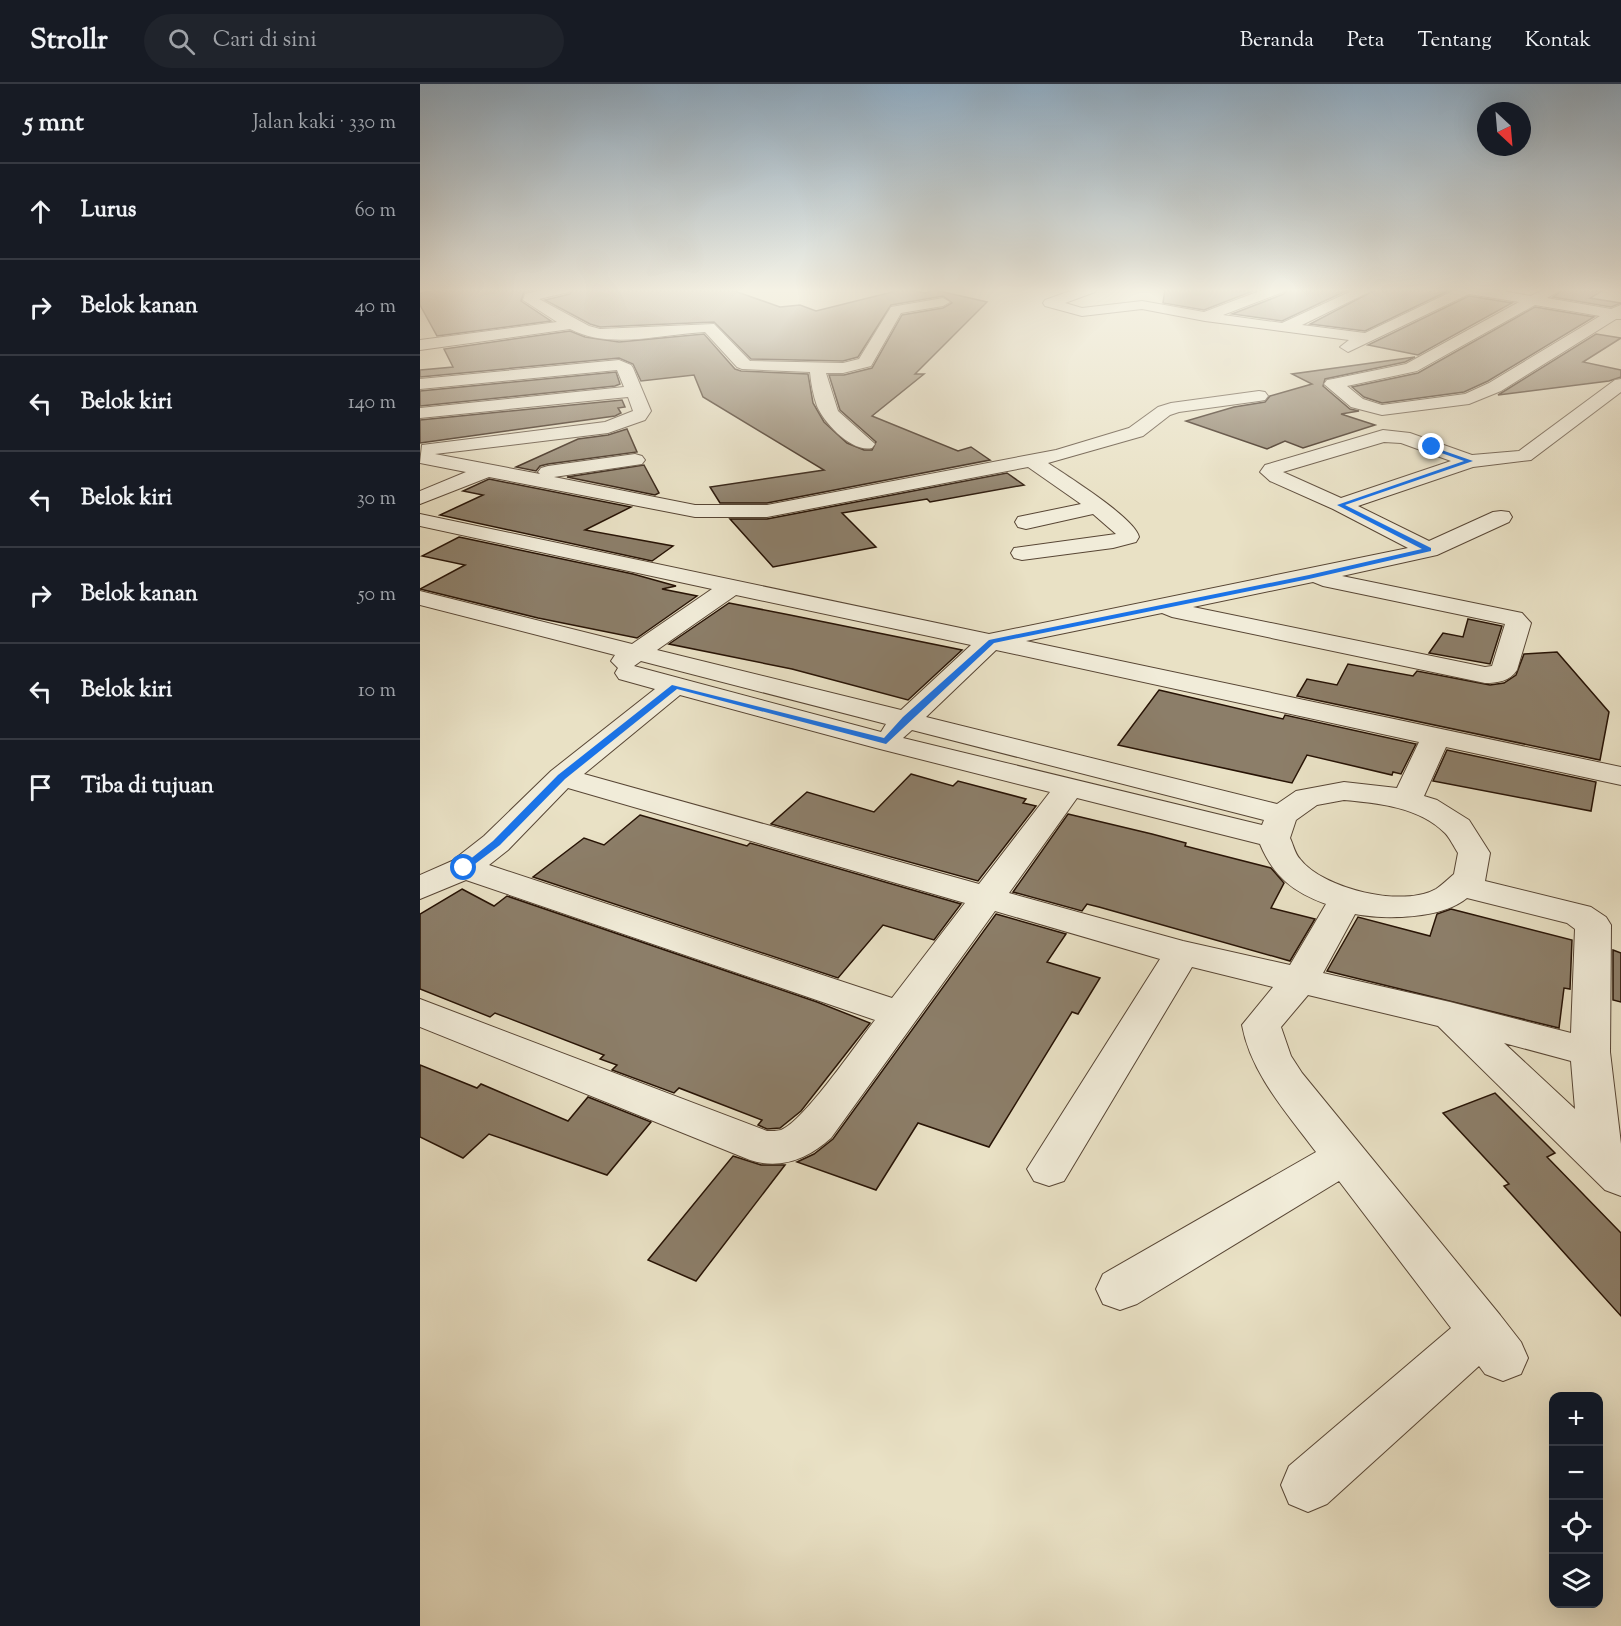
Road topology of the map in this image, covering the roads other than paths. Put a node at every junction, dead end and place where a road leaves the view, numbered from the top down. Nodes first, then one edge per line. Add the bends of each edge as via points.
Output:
1 (740, 361) edge
2 (866, 361) edge
3 (1423, 361) edge
4 (1538, 361) edge
5 (818, 368) junction
6 (420, 384) edge
7 (1621, 384) edge
8 (633, 391) junction
9 (1259, 396) dead end
10 (1586, 410) junction
11 (420, 413) edge
12 (1609, 414) dead end
13 (865, 444) dead end
14 (420, 450) edge
15 (420, 457) edge
16 (635, 460) dead end
17 (1032, 461) junction
18 (1470, 461) junction
19 (488, 470) junction
20 (521, 476) junction
21 (420, 498) edge
22 (1340, 505) junction
23 (1098, 507) junction
24 (1501, 517) dead end
25 (420, 520) edge
26 (1026, 522) dead end
27 (1429, 550) junction
28 (1022, 553) dead end
29 (1309, 577) junction
30 (730, 587) junction
31 (420, 598) edge
32 (1159, 607) junction
33 (420, 620) edge
34 (991, 641) junction
35 (624, 660) junction
36 (675, 686) junction
37 (906, 719) junction
38 (1436, 737) junction
39 (886, 742) junction
40 (1621, 776) edge
41 (562, 777) junction
42 (1069, 788) junction
43 (1407, 800) junction
44 (1278, 827) junction
45 (464, 868) junction
46 (1460, 886) junction
47 (420, 888) edge
48 (989, 897) junction
49 (1346, 899) junction
50 (1182, 953) junction
51 (1302, 979) junction
52 (420, 1012) edge
53 (901, 1015) junction
54 (1450, 1015) junction
55 (1590, 1052) junction
56 (1345, 1156) junction
57 (1611, 1168) edge
58 (1049, 1169) dead end
59 (1120, 1289) dead end
60 (1308, 1485) dead end

1 - 5 street via 758,367
2 - 5 street via 843,368
3 - 4 street via 1411,368 1333,384 1357,403 1382,410 1469,399
5 - 13 street via 830,416
6 - 8 street via 619,365 625,368
7 - 10 street
8 - 11 street
8 - 14 street via 642,411 639,416 608,427
9 - 17 street via 1177,407 1164,411 1136,432
10 - 12 street
10 - 18 street via 1524,456
15 - 19 street
16 - 20 street
17 - 20 street via 767,511 695,511
17 - 23 street
18 - 22 street
18 - 22 street via 1402,437 1383,436 1270,472
19 - 20 street
19 - 21 street
22 - 27 street
23 - 26 street
23 - 28 street via 1128,537
24 - 27 street
25 - 30 street
27 - 29 street
29 - 32 street
29 - 32 street via 1513,618 1518,623 1504,670 1485,675
30 - 34 street
30 - 35 street
31 - 35 street
32 - 34 street
33 - 35 street
34 - 37 street
34 - 38 street
35 - 36 street
35 - 37 street
36 - 39 street
36 - 41 street
37 - 39 street
37 - 44 street
38 - 40 street
38 - 43 street
39 - 42 street
41 - 45 street via 496,843
41 - 48 street
42 - 44 street
42 - 48 street
43 - 44 street via 1344,791 1307,798
43 - 46 street via 1458,827 1469,844 1474,853 1470,878
44 - 49 street via 1285,864 1314,888
45 - 47 street
45 - 53 street
46 - 49 street via 1446,898 1405,907 1358,904
46 - 55 street via 1578,915 1593,925
48 - 50 street
48 - 53 street
49 - 51 street
50 - 51 street
50 - 58 street
51 - 54 street
51 - 56 street via 1261,1025 1264,1045 1277,1070
52 - 53 street via 765,1148 778,1149 801,1141 816,1127
54 - 55 street
54 - 57 street
55 - 57 street
56 - 59 street
56 - 60 street via 1493,1344

